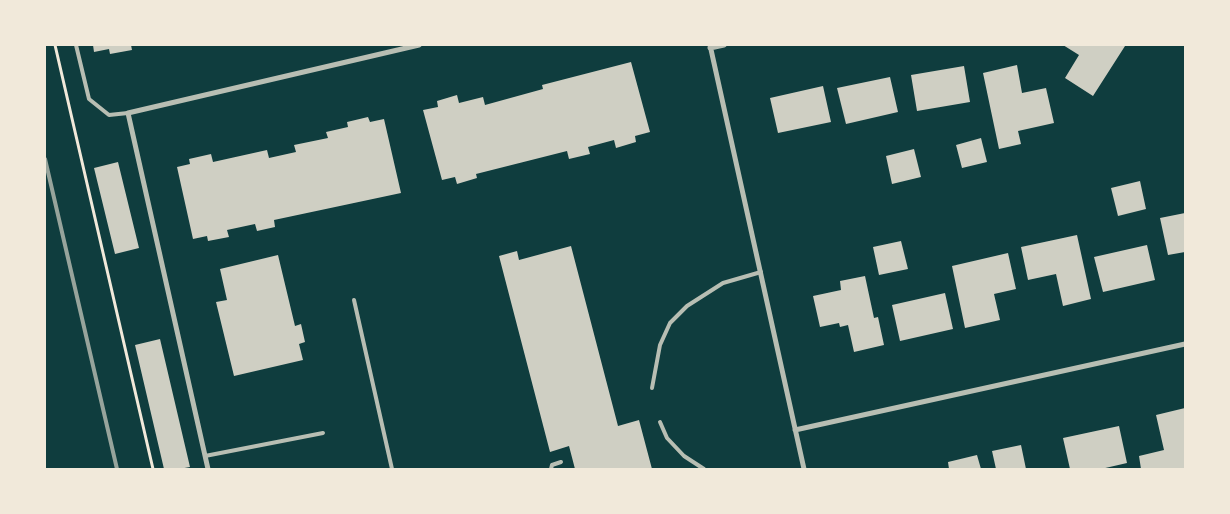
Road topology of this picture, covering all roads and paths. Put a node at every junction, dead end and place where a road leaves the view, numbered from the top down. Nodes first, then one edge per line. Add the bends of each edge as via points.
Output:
1 (55, 45) edge
2 (76, 45) edge
3 (419, 45) edge
4 (724, 45) edge
5 (710, 46) edge
6 (128, 112) junction
7 (761, 272) junction
8 (354, 300) dead end
9 (1185, 344) edge
10 (652, 388) dead end
11 (660, 422) dead end
12 (795, 430) junction
13 (323, 433) dead end
14 (205, 456) junction
15 (561, 462) dead end
16 (153, 469) edge
17 (208, 469) edge
18 (392, 469) edge
19 (551, 469) edge
20 (704, 469) edge
21 (804, 469) edge

1 - 16 path
2 - 6 lane via 89,99 109,115
3 - 6 street
4 - 5 street
5 - 7 street
6 - 14 street
7 - 10 lane via 723,284 687,306 670,323 660,345
7 - 12 street
8 - 18 lane
9 - 12 street
11 - 20 lane via 667,438 684,456
12 - 21 street
13 - 14 lane
14 - 17 street
15 - 19 lane

